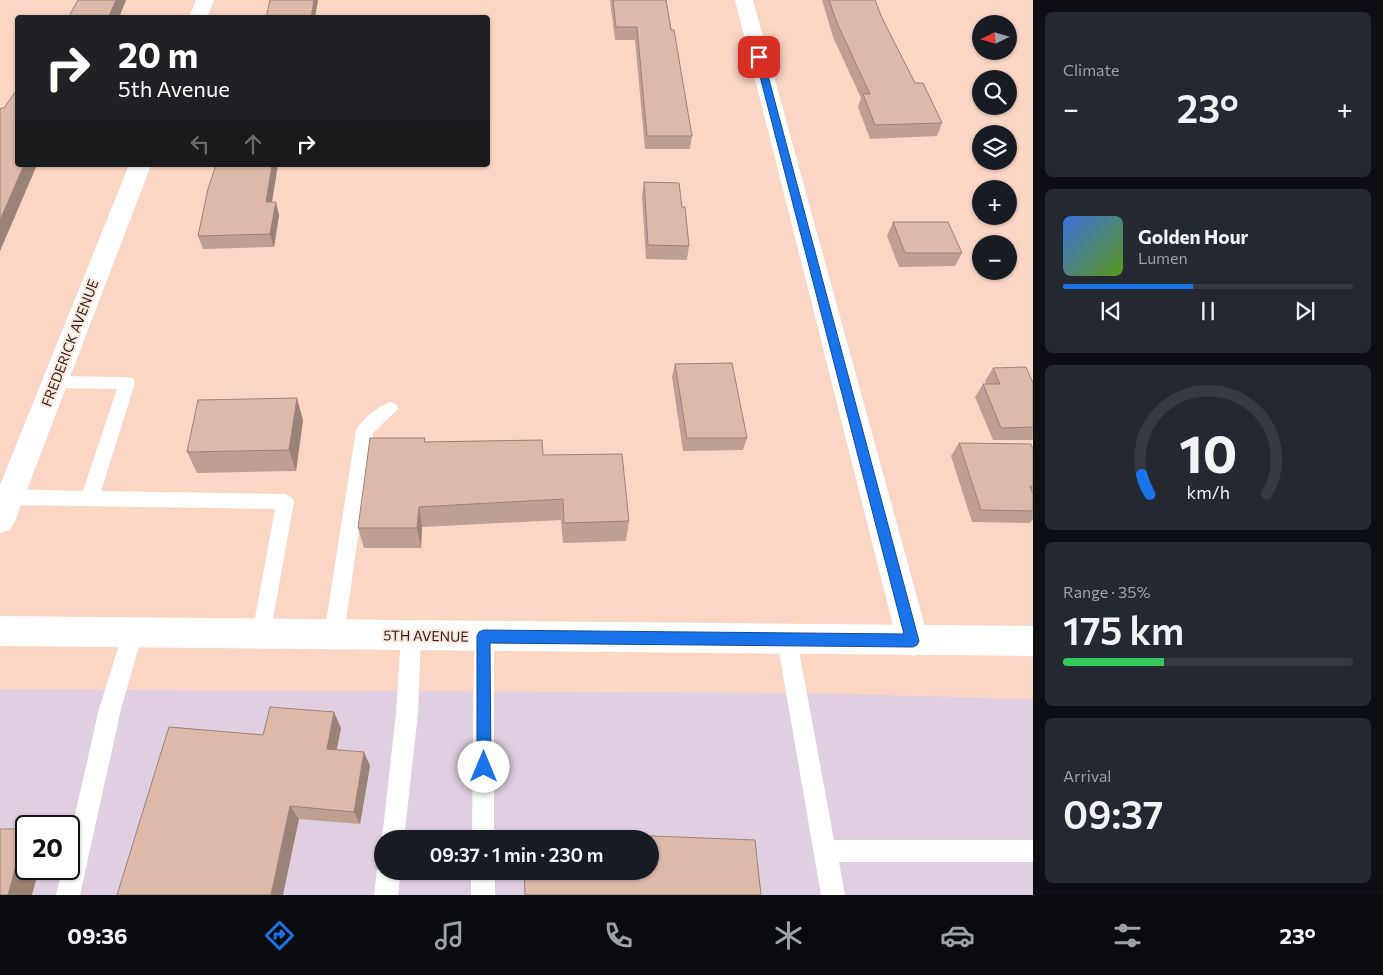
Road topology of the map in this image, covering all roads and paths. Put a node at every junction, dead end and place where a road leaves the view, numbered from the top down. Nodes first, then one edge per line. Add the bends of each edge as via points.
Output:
1 (205, 0) edge
2 (744, 0) edge
3 (199, 15) edge
4 (139, 167) edge
5 (55, 382) junction
6 (390, 409) dead end
7 (10, 497) junction
8 (89, 499) junction
9 (0, 521) edge
10 (0, 631) edge
11 (133, 632) junction
12 (262, 634) junction
13 (334, 635) junction
14 (411, 636) junction
15 (484, 636) junction
16 (787, 640) junction
17 (913, 641) junction
18 (1033, 641) edge
19 (394, 830) edge
20 (484, 830) edge
21 (824, 851) junction
22 (1033, 851) edge
23 (388, 880) edge
24 (484, 880) edge
25 (68, 895) edge
26 (386, 895) edge
27 (483, 895) edge
28 (832, 895) edge

1 - 3 street
2 - 17 street
4 - 5 street, FREDERICK AVENUE
5 - 7 street, FREDERICK AVENUE
5 - 8 lane via 127,383
6 - 13 lane via 365,430
7 - 8 lane
7 - 9 street, FREDERICK AVENUE
8 - 12 lane via 285,502
10 - 11 street, 5TH AVENUE
11 - 12 street, 5TH AVENUE
11 - 25 lane via 110,709
12 - 13 street, 5TH AVENUE
13 - 14 street, 5TH AVENUE
14 - 15 street, 5TH AVENUE
14 - 19 lane via 407,713
15 - 16 street, 5TH AVENUE
15 - 20 lane
16 - 17 street, 5TH AVENUE
16 - 21 lane
17 - 18 street, 5TH AVENUE
21 - 22 lane
21 - 28 lane
23 - 26 lane
24 - 27 lane

